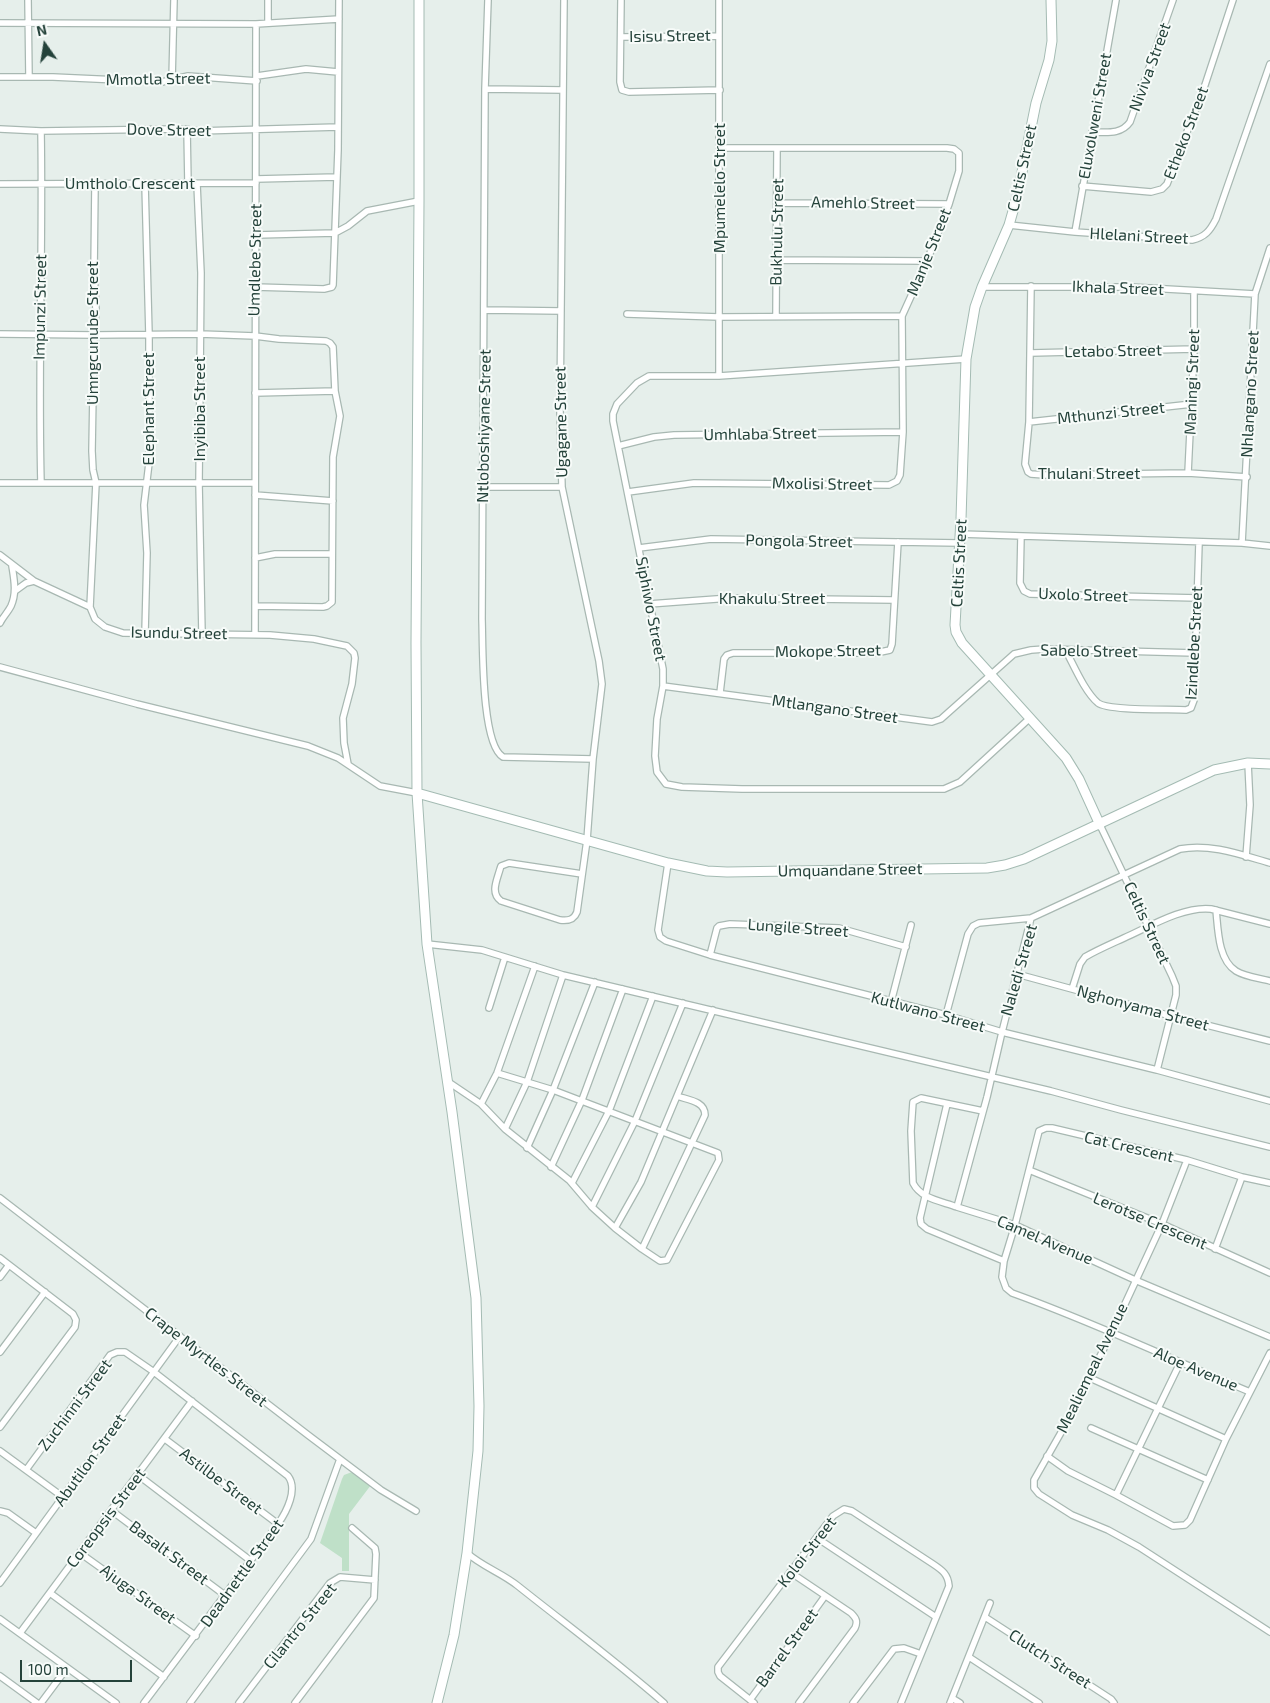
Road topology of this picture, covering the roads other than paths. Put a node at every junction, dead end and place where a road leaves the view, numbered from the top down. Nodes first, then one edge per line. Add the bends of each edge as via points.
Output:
1 (28, 0) edge
2 (174, 0) edge
3 (268, 0) edge
4 (339, 0) edge
5 (419, 0) edge
6 (488, 0) edge
7 (564, 0) edge
8 (621, 0) edge
9 (720, 0) edge
10 (1052, 0) edge
11 (1116, 0) edge
12 (1173, 0) edge
13 (1233, 0) edge
14 (339, 19) junction
15 (268, 23) junction
16 (0, 24) edge
17 (27, 24) junction
18 (174, 24) junction
19 (256, 24) junction
20 (719, 36) junction
21 (621, 37) junction
22 (1270, 64) edge
23 (338, 72) junction
24 (0, 77) edge
25 (29, 77) junction
26 (257, 78) junction
27 (172, 80) junction
28 (485, 89) junction
29 (563, 90) junction
30 (720, 90) junction
31 (338, 127) junction
32 (257, 128) junction
33 (0, 130) edge
34 (187, 130) junction
35 (41, 131) junction
36 (1092, 132) junction
37 (720, 148) junction
38 (777, 148) junction
39 (337, 178) junction
40 (256, 181) junction
41 (0, 184) edge
42 (42, 184) junction
43 (95, 184) junction
44 (145, 184) junction
45 (188, 184) junction
46 (197, 184) junction
47 (1082, 186) junction
48 (419, 201) junction
49 (778, 203) junction
50 (949, 204) junction
51 (1009, 225) junction
52 (1075, 232) junction
53 (335, 233) junction
54 (256, 235) junction
55 (1270, 248) edge
56 (777, 260) junction
57 (927, 261) junction
58 (1031, 286) junction
59 (255, 287) junction
60 (982, 287) junction
61 (1194, 291) junction
62 (1255, 294) junction
63 (485, 310) junction
64 (561, 311) junction
65 (627, 314) dead end
66 (776, 316) junction
67 (902, 316) junction
68 (719, 317) junction
69 (0, 334) edge
70 (40, 334) junction
71 (200, 334) junction
72 (94, 335) junction
73 (149, 335) junction
74 (255, 336) junction
75 (1194, 349) junction
76 (1031, 353) junction
77 (966, 359) junction
78 (903, 364) junction
79 (719, 376) junction
80 (335, 391) junction
81 (255, 393) junction
82 (1192, 404) junction
83 (1029, 422) junction
84 (903, 432) junction
85 (618, 446) junction
86 (1188, 473) junction
87 (1247, 477) junction
88 (0, 483) edge
89 (41, 483) junction
90 (96, 483) junction
91 (200, 483) junction
92 (255, 483) junction
93 (146, 484) junction
94 (562, 486) junction
95 (483, 487) junction
96 (628, 492) junction
97 (255, 495) junction
98 (333, 501) junction
99 (1021, 536) junction
100 (960, 538) junction
101 (898, 542) junction
102 (1199, 542) junction
103 (1242, 543) junction
104 (1270, 546) edge
105 (639, 548) junction
106 (0, 554) edge
107 (332, 554) junction
108 (255, 558) junction
109 (12, 566) junction
110 (34, 581) junction
111 (15, 591) junction
112 (1198, 598) junction
113 (894, 600) junction
114 (649, 604) junction
115 (255, 606) junction
116 (90, 607) junction
117 (0, 623) edge
118 (145, 633) junction
119 (202, 634) junction
120 (255, 634) junction
121 (1066, 650) junction
122 (1196, 652) junction
123 (0, 666) edge
124 (990, 675) junction
125 (663, 686) junction
126 (720, 693) junction
127 (1030, 718) junction
128 (593, 759) junction
129 (1248, 763) junction
130 (348, 764) junction
131 (1270, 764) edge
132 (417, 793) junction
133 (1100, 825) junction
134 (586, 840) junction
135 (1246, 856) junction
136 (668, 863) junction
137 (1270, 863) edge
138 (582, 874) junction
139 (1124, 874) junction
140 (1216, 910) junction
141 (1031, 918) junction
142 (1270, 924) edge
143 (911, 925) dead end
144 (1148, 927) junction
145 (428, 944) junction
146 (906, 947) junction
147 (710, 955) junction
148 (506, 957) junction
149 (535, 966) junction
150 (1017, 974) junction
151 (563, 975) junction
152 (1270, 981) edge
153 (595, 982) junction
154 (623, 989) junction
155 (1072, 989) junction
156 (653, 996) junction
157 (683, 1002) junction
158 (891, 1002) junction
159 (488, 1008) dead end
160 (713, 1010) junction
161 (946, 1015) junction
162 (1171, 1016) junction
163 (1002, 1032) junction
164 (1270, 1041) edge
165 (1157, 1070) junction
166 (497, 1073) junction
167 (991, 1077) junction
168 (447, 1081) junction
169 (527, 1082) junction
170 (553, 1090) junction
171 (678, 1096) junction
172 (582, 1100) junction
173 (1270, 1101) edge
174 (481, 1104) junction
175 (947, 1104) junction
176 (609, 1111) junction
177 (983, 1111) junction
178 (635, 1121) junction
179 (506, 1129) junction
180 (662, 1132) junction
181 (692, 1143) junction
182 (1270, 1146) edge
183 (527, 1148) junction
184 (1187, 1160) junction
185 (551, 1167) junction
186 (1029, 1170) junction
187 (1242, 1177) junction
188 (572, 1183) junction
189 (1270, 1183) edge
190 (926, 1196) junction
191 (0, 1198) edge
192 (592, 1207) junction
193 (957, 1207) junction
194 (1162, 1224) junction
195 (1015, 1225) junction
196 (615, 1228) junction
197 (642, 1249) junction
198 (1215, 1249) junction
199 (0, 1258) edge
200 (1004, 1261) junction
201 (9, 1265) junction
202 (1270, 1273) edge
203 (0, 1277) edge
204 (1135, 1280) junction
205 (45, 1292) junction
206 (1112, 1332) junction
207 (180, 1336) junction
208 (1270, 1337) edge
209 (0, 1352) edge
210 (1270, 1353) edge
211 (1180, 1363) junction
212 (154, 1372) junction
213 (1090, 1378) junction
214 (1250, 1392) junction
215 (192, 1401) junction
216 (1157, 1409) junction
217 (0, 1427) edge
218 (1091, 1428) dead end
219 (164, 1439) junction
220 (1226, 1439) junction
221 (1139, 1448) junction
222 (0, 1451) edge
223 (1048, 1456) junction
224 (340, 1459) junction
225 (26, 1470) junction
226 (138, 1475) junction
227 (1208, 1480) junction
228 (1116, 1495) junction
229 (63, 1497) junction
230 (0, 1511) edge
231 (112, 1511) junction
232 (416, 1511) dead end
233 (278, 1524) junction
234 (352, 1528) dead end
235 (36, 1533) junction
236 (816, 1538) junction
237 (80, 1553) junction
238 (467, 1553) junction
239 (251, 1561) junction
240 (790, 1572) junction
241 (375, 1580) junction
242 (0, 1583) edge
243 (50, 1593) junction
244 (226, 1596) junction
245 (825, 1596) junction
246 (990, 1603) dead end
247 (936, 1617) junction
248 (985, 1617) junction
249 (0, 1619) edge
250 (1270, 1632) edge
251 (20, 1633) junction
252 (196, 1636) junction
253 (921, 1654) junction
254 (969, 1657) junction
255 (67, 1668) junction
256 (0, 1676) edge
257 (164, 1677) junction
258 (951, 1700) edge
259 (752, 1701) edge
260 (37, 1703) edge
261 (41, 1703) edge
262 (116, 1703) edge
263 (144, 1703) edge
264 (190, 1703) edge
265 (239, 1703) edge
266 (295, 1703) edge
267 (437, 1703) edge
268 (664, 1703) edge
269 (799, 1703) edge
270 (853, 1703) edge
271 (901, 1703) edge
272 (960, 1703) edge
273 (1039, 1703) edge
274 (1114, 1703) edge

1 - 17 street
2 - 18 street
3 - 15 street
4 - 14 street
5 - 48 street
6 - 28 street, Ntloboshiyane Street
7 - 29 street, Ugagane Street
8 - 21 street
9 - 20 street, Mpumelelo Street
10 - 51 street, Celtis Street via 1052,50 1036,103
11 - 36 street, Eluxolweni Street
12 - 36 street, Niviva Street via 1130,122 1117,132
13 - 47 street, Etheko Street via 1205,85 1162,189 1151,192
14 - 15 street
14 - 23 street
15 - 19 street
16 - 17 street
17 - 18 street
17 - 25 street
18 - 19 street
18 - 27 street
19 - 26 street
20 - 21 street, Isisu Street
20 - 30 street, Mpumelelo Street
21 - 30 street via 622,90
22 - 52 street, Hlelani Street via 1216,219 1208,233 1192,240
23 - 26 street, Mmotla Street via 306,70
23 - 31 street
24 - 25 street, Mmotla Street
25 - 27 street, Mmotla Street
26 - 27 street, Mmotla Street via 188,76
26 - 32 street
28 - 29 street
28 - 63 street, Ntloboshiyane Street
29 - 64 street, Ugagane Street
30 - 37 street, Mpumelelo Street
31 - 32 street, Dove Street
31 - 39 street
32 - 34 street, Dove Street
32 - 40 street
33 - 35 street, Dove Street
34 - 35 street, Dove Street
34 - 45 street
35 - 42 street, Impunzi Street
36 - 47 street, Eluxolweni Street
37 - 38 street, Manje Street
37 - 68 street, Mpumelelo Street
38 - 49 street, Bukhulu Street
38 - 50 street, Manje Street via 954,149 959,153 959,171
39 - 40 street, Umtholo Crescent
39 - 53 street
40 - 46 street, Umtholo Crescent
40 - 54 street, Umdlebe Street
41 - 42 street, Umtholo Crescent
42 - 43 street, Umtholo Crescent
42 - 70 street, Impunzi Street
43 - 44 street, Umtholo Crescent
43 - 72 street, Umngcunube Street
44 - 45 street, Umtholo Crescent
44 - 73 street, Elephant Street
45 - 46 street, Umtholo Crescent
46 - 71 street, Inyibiba Street
47 - 52 street, Eluxolweni Street
48 - 53 street via 367,211
48 - 132 street
49 - 50 street, Amehlo Street
49 - 56 street, Bukhulu Street
50 - 57 street, Manje Street
51 - 52 street, Hlelani Street
51 - 60 street, Celtis Street
53 - 54 street
53 - 59 street via 332,287
54 - 59 street, Umdlebe Street
55 - 62 street, Nhlangano Street
56 - 57 street
56 - 66 street, Bukhulu Street
57 - 67 street, Manje Street
58 - 60 street, Ikhala Street
58 - 61 street, Ikhala Street
58 - 76 street, Thulani Street
59 - 74 street, Umdlebe Street
60 - 77 street, Celtis Street via 971,324
61 - 62 street, Ikhala Street
61 - 75 street, Maningi Street
62 - 87 street, Nhlangano Street
63 - 64 street
63 - 95 street, Ntloboshiyane Street
64 - 94 street, Ugagane Street
65 - 68 street, Manje Street
66 - 67 street, Manje Street
66 - 68 street, Manje Street
67 - 78 street, Mxolisi Street
68 - 79 street, Mpumelelo Street
69 - 70 street
70 - 72 street
70 - 89 street, Impunzi Street
71 - 73 street
71 - 74 street
71 - 91 street, Inyibiba Street
72 - 73 street
72 - 90 street, Umngcunube Street via 92,451
73 - 93 street, Elephant Street via 149,463
74 - 80 street via 330,343 334,356
74 - 81 street, Umdlebe Street
75 - 76 street, Letabo Street
75 - 82 street, Maningi Street
76 - 83 street, Thulani Street
77 - 78 street, Siphiwo Street
77 - 100 street, Celtis Street
78 - 79 street, Siphiwo Street
78 - 84 street, Mxolisi Street
79 - 85 street, Siphiwo Street via 643,378 614,409
80 - 81 street
80 - 98 street via 340,416 333,457
81 - 92 street, Umdlebe Street
82 - 83 street, Mthunzi Street
82 - 86 street, Maningi Street
83 - 86 street, Thulani Street via 1025,464 1031,474
84 - 85 street, Umhlaba Street via 674,435
84 - 96 street, Mxolisi Street via 900,475 897,481 888,485 703,482
85 - 96 street, Siphiwo Street
86 - 87 street, Thulani Street
87 - 103 street, Nhlangano Street
88 - 89 street
89 - 90 street
90 - 93 street
90 - 116 street
91 - 92 street
91 - 93 street
91 - 119 street, Inyibiba Street
92 - 97 street
93 - 118 street, Elephant Street
94 - 95 street
94 - 128 street, Ugagane Street via 602,679
95 - 128 street, Ntloboshiyane Street via 483,671 485,705 495,749 507,758
96 - 105 street, Siphiwo Street
97 - 98 street
97 - 108 street
98 - 107 street
99 - 100 street, Pongola Street
99 - 102 street, Pongola Street
99 - 112 street, Uxolo Street via 1020,583 1030,594
100 - 101 street, Pongola Street
100 - 124 street, Celtis Street via 956,632 962,644
101 - 105 street, Pongola Street via 711,539
101 - 113 street, Mokope Street
102 - 103 street, Pongola Street
102 - 112 street, Izindlebe Street
103 - 104 street, Pongola Street
105 - 114 street, Siphiwo Street
106 - 109 street
107 - 108 street via 274,554
107 - 115 street via 333,598 330,605
108 - 115 street
109 - 110 street
109 - 111 street
110 - 111 street
110 - 116 street
111 - 117 street via 11,606
112 - 122 street, Izindlebe Street
113 - 114 street, Khakulu Street via 730,598
113 - 126 street, Mokope Street via 892,647 887,651 732,653 724,659
114 - 125 street, Siphiwo Street via 661,657
115 - 120 street
116 - 118 street, Isundu Street via 95,619 105,628
118 - 119 street, Isundu Street
119 - 120 street, Isundu Street
120 - 130 street, Isundu Street via 330,641 352,650 354,669 343,725
121 - 122 street, Sabelo Street
121 - 122 street, Izindlebe Street via 1090,695 1100,705 1186,710 1193,705
121 - 124 street, Sabelo Street via 1021,651
123 - 130 street via 283,740 329,754
124 - 126 street, Mtlangano Street via 941,719 932,722
124 - 127 street, Celtis Street
125 - 126 street, Mtlangano Street
125 - 127 street, Siphiwo Street via 655,744 656,766 658,776 666,784 682,788 944,789 960,782
127 - 133 street, Celtis Street via 1072,767
128 - 134 street, Ugagane Street
129 - 131 street, Umquandane Street
129 - 133 street, Umquandane Street via 1225,766 1200,776
129 - 135 street via 1250,806
130 - 132 street via 380,786
132 - 134 street, Umquandane Street
132 - 145 street
133 - 136 street, Umquandane Street via 1024,859 987,868 727,872
133 - 139 street, Celtis Street
134 - 136 street, Umquandane Street
134 - 138 street, Ugagane Street
135 - 137 street, Naledi Street
135 - 139 street, Naledi Street via 1189,847
136 - 147 street, Kutlwano Street via 658,930 660,937
138 - 138 street, Ugagane Street via 577,912 569,920 501,901 494,893 500,869 509,863
139 - 141 street, Naledi Street
139 - 144 street, Celtis Street
140 - 142 street
140 - 144 street via 1192,910
140 - 152 street via 1226,961 1242,974
141 - 150 street, Naledi Street
141 - 161 street via 973,926
143 - 146 street
144 - 155 street via 1085,957
144 - 162 street, Celtis Street via 1176,986
145 - 148 street via 468,947
145 - 168 street
146 - 147 street, Lungile Street via 839,928 730,924 717,928
146 - 158 street
147 - 158 street, Kutlwano Street
148 - 149 street
148 - 159 street
149 - 151 street
149 - 166 street
150 - 155 street, Nghonyama Street
150 - 163 street, Naledi Street
151 - 153 street
151 - 169 street
153 - 154 street
153 - 170 street
154 - 156 street
154 - 172 street
155 - 162 street, Nghonyama Street
156 - 157 street
156 - 176 street
157 - 160 street
157 - 178 street
158 - 161 street, Kutlwano Street
160 - 167 street
160 - 171 street
161 - 163 street, Kutlwano Street
162 - 164 street, Nghonyama Street
162 - 165 street, Celtis Street
163 - 165 street, Kutlwano Street
163 - 167 street
165 - 173 street, Kutlwano Street
166 - 169 street
166 - 174 street
167 - 177 street
167 - 182 street
168 - 174 street
168 - 238 street via 478,1323 478,1451
169 - 170 street
169 - 179 street
170 - 172 street
170 - 183 street
171 - 180 street
171 - 181 street via 705,1109
172 - 176 street
172 - 185 street
174 - 179 street
175 - 177 street
175 - 190 street
175 - 190 street via 919,1099 912,1106 912,1176 916,1188
176 - 178 street
176 - 188 street
177 - 193 street
178 - 180 street
178 - 192 street
179 - 183 street
180 - 181 street
180 - 196 street via 634,1196
181 - 197 street
181 - 197 street via 716,1151 719,1160 667,1260 662,1262
183 - 185 street
184 - 186 street, Cat Crescent via 1046,1128 1036,1135
184 - 187 street
184 - 194 street, Cat Crescent
185 - 188 street
186 - 194 street, Lerotse Crescent
186 - 195 street, Cat Crescent
187 - 189 street
187 - 198 street
188 - 192 street
190 - 193 street, Camel Avenue
190 - 200 street via 920,1218 923,1226
191 - 207 street, Crape Myrtles Street
192 - 196 street
193 - 195 street, Camel Avenue
194 - 198 street, Lerotse Crescent
194 - 204 street, Cat Crescent
195 - 200 street, Aloe Avenue
195 - 204 street, Camel Avenue
196 - 197 street
198 - 202 street, Lerotse Crescent
199 - 201 street
200 - 206 street, Aloe Avenue via 1002,1277 1012,1293
201 - 203 street
201 - 205 street
204 - 206 street, Mealiemeal Avenue
204 - 208 street, Camel Avenue
205 - 209 street
205 - 217 street via 73,1314 75,1327
206 - 211 street, Aloe Avenue
206 - 213 street, Mealiemeal Avenue
207 - 212 street, Abutilon Street
207 - 224 street, Crape Myrtles Street
210 - 214 street
211 - 214 street, Aloe Avenue
211 - 216 street
212 - 215 street, Deadnettle Street
212 - 225 street, Zuchinni Street via 125,1352 110,1355
212 - 229 street, Abutilon Street
213 - 216 street
213 - 223 street, Mealiemeal Avenue
214 - 220 street, Aloe Avenue
215 - 219 street, Coreopsis Street
215 - 233 street, Deadnettle Street via 288,1476 293,1490
216 - 220 street
216 - 221 street
218 - 221 street
219 - 226 street, Coreopsis Street
219 - 233 street, Astilbe Street
220 - 227 street, Aloe Avenue
221 - 227 street
221 - 228 street
222 - 225 street
223 - 228 street, Aloe Avenue via 1068,1471
223 - 250 street, Mealiemeal Avenue via 1033,1483 1039,1494 1072,1515 1139,1547
224 - 232 street, Crape Myrtles Street
224 - 264 street via 311,1539
225 - 229 street
226 - 231 street, Coreopsis Street
226 - 239 street
227 - 228 street, Aloe Avenue via 1190,1520 1177,1526
229 - 235 street, Abutilon Street
230 - 235 street
231 - 237 street, Coreopsis Street
231 - 244 street, Basalt Street
233 - 239 street, Deadnettle Street
234 - 241 street via 375,1548
235 - 242 street, Abutilon Street
236 - 240 street, Koloi Street
236 - 247 street
236 - 247 street, Koloi Street via 840,1510 849,1509 933,1564 946,1574 949,1586
237 - 243 street, Coreopsis Street
237 - 252 street, Ajuga Street
238 - 267 street via 454,1635
238 - 268 street via 518,1586
239 - 244 street, Deadnettle Street
240 - 245 street
240 - 259 street, Koloi Street via 718,1667 720,1676
241 - 265 street, Cilantro Street via 340,1577 330,1583
241 - 266 street via 374,1598
243 - 251 street, Coreopsis Street
243 - 257 street
244 - 252 street, Deadnettle Street
245 - 259 street, Barrel Street
245 - 269 street via 851,1613 857,1624
246 - 248 street
247 - 253 street, Koloi Street
248 - 254 street
248 - 274 street, Clutch Street
249 - 251 street
251 - 255 street
252 - 257 street, Deadnettle Street
253 - 270 street via 904,1648 894,1649
253 - 271 street, Koloi Street
254 - 258 street
254 - 273 street
255 - 261 street
255 - 262 street
256 - 260 street
257 - 263 street, Deadnettle Street
258 - 272 street

